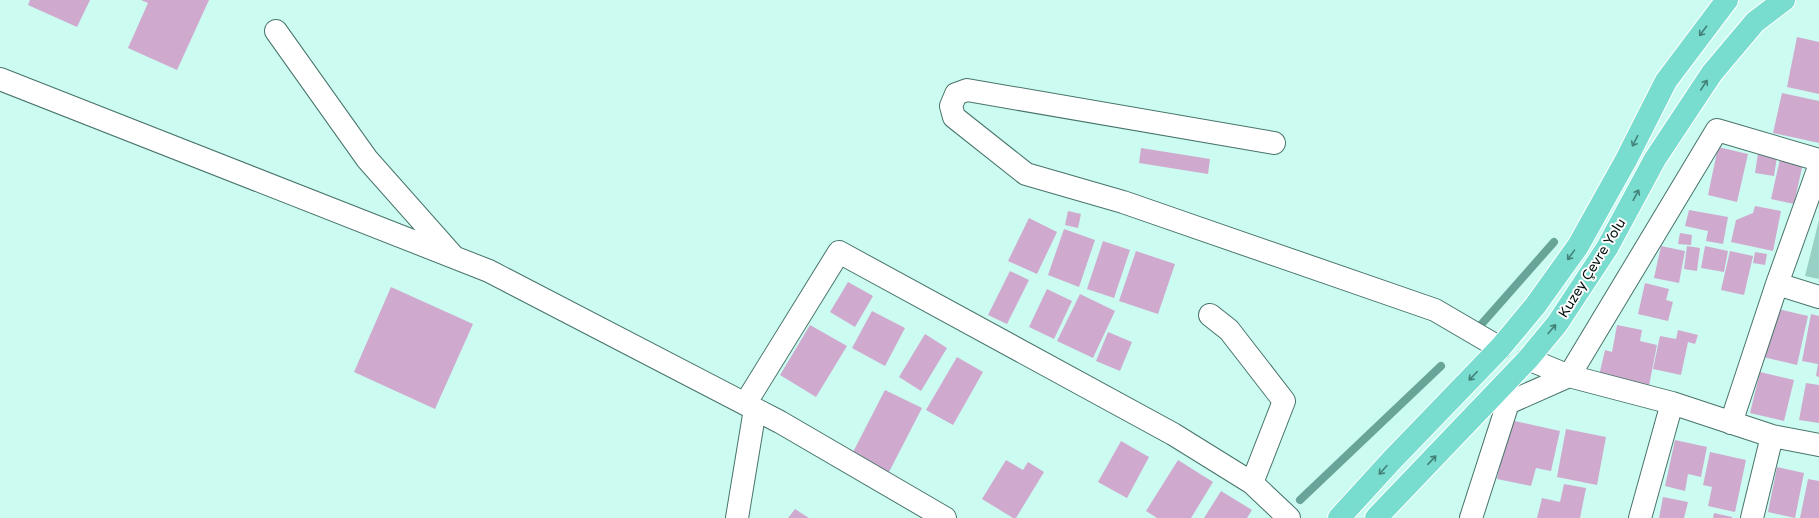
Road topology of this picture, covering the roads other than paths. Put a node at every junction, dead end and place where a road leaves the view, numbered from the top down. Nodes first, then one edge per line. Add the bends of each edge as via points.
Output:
1 (1727, 0) edge
2 (1784, 0) edge
3 (276, 31) dead end
4 (0, 79) edge
5 (1274, 143) dead end
6 (1819, 160) edge
7 (1819, 167) edge
8 (455, 258) junction
9 (1777, 284) junction
10 (1819, 297) edge
11 (1210, 315) dead end
12 (1500, 348) junction
13 (1528, 359) junction
14 (1569, 376) junction
15 (1672, 403) junction
16 (750, 406) junction
17 (1731, 423) junction
18 (1772, 436) junction
19 (1819, 445) edge
20 (1252, 483) junction
21 (737, 518) edge
22 (945, 518) edge
23 (1289, 518) edge
24 (1339, 518) edge
25 (1376, 518) edge
26 (1471, 518) edge
27 (1640, 518) edge
28 (1752, 518) edge

1 -> 12 main road, Kuzey Çevre Yolu via 1666,81 1578,246 1535,306
13 -> 2 main road, Kuzey Çevre Yolu via 1557,324 1607,248 1655,159 1712,73 1755,22
3 - 8 street via 368,159
4 - 8 street
5 - 12 street via 967,90 956,94 951,106 954,117 1026,174 1123,202 1434,310
6 - 14 street via 1717,130
7 - 9 street
8 - 16 street via 489,271
9 - 10 street
9 - 17 street
11 - 20 street via 1229,330 1284,401
12 -> 24 main road, Kuzey Çevre Yolu
13 - 14 street
25 -> 13 main road, Kuzey Çevre Yolu
14 - 15 street
14 - 26 street via 1508,403
15 - 17 street
15 - 27 street
16 - 20 street via 839,252 1173,434
16 - 21 street
16 - 22 street
17 - 18 street
18 - 19 street
18 - 28 street
20 - 23 street

